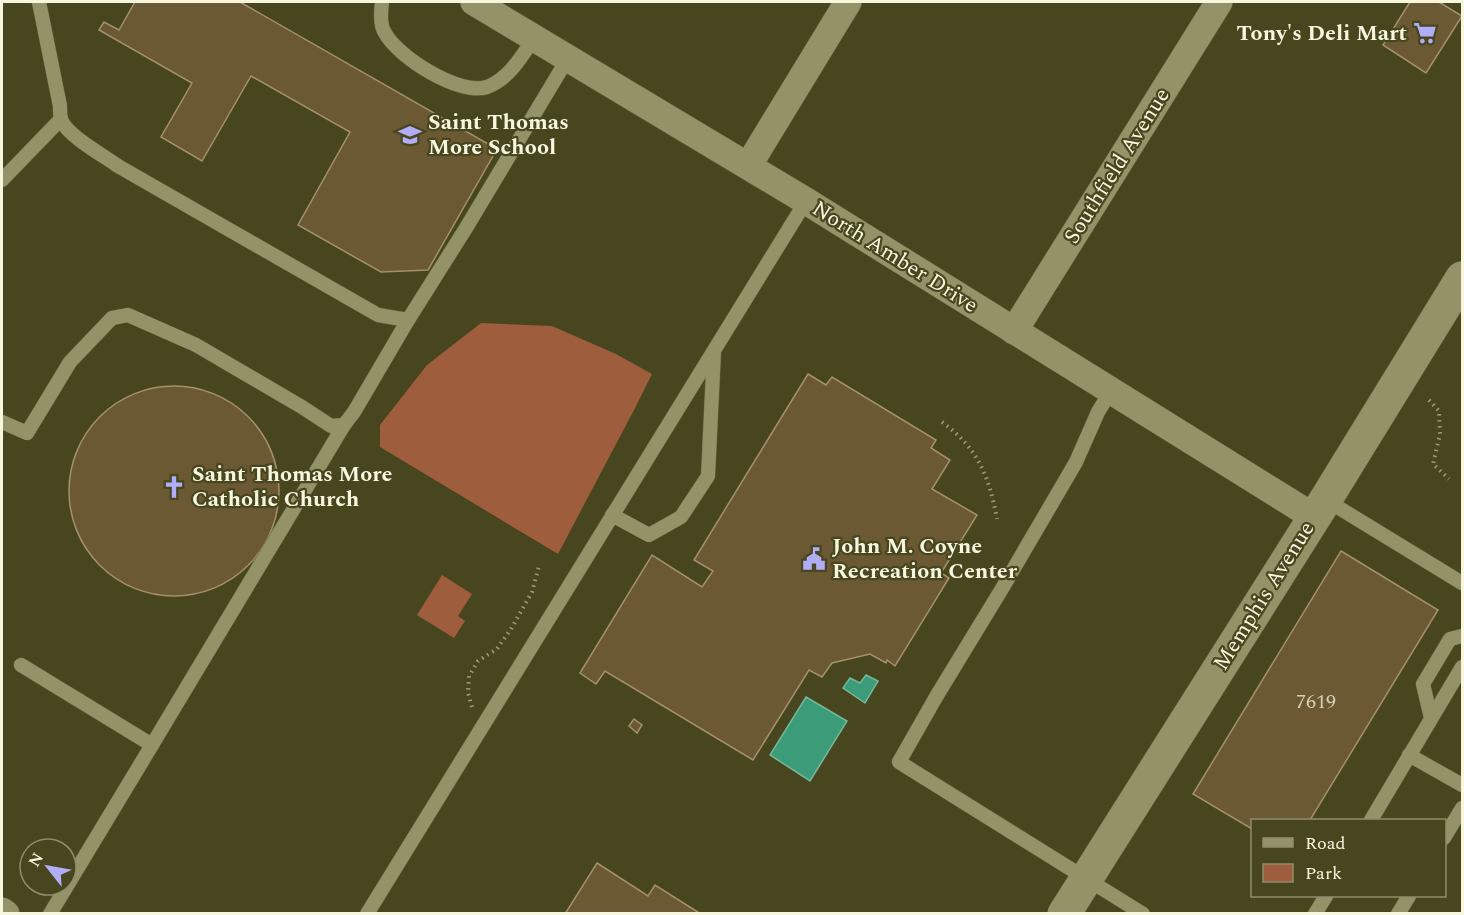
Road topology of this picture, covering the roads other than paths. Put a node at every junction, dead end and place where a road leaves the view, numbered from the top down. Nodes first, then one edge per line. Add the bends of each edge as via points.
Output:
1 (39, 2) edge
2 (382, 2) edge
3 (474, 2) edge
4 (848, 2) edge
5 (1219, 2) edge
6 (534, 38) junction
7 (568, 58) junction
8 (61, 119) junction
9 (748, 166) junction
10 (2, 180) edge
11 (806, 201) junction
12 (1460, 287) edge
13 (408, 320) junction
14 (1014, 331) junction
15 (715, 348) junction
16 (1111, 391) junction
17 (2, 422) edge
18 (344, 425) junction
19 (1320, 508) junction
20 (612, 515) junction
21 (1462, 583) edge
22 (1462, 636) edge
23 (21, 665) dead end
24 (1462, 667) edge
25 (1431, 718) junction
26 (152, 745) junction
27 (1409, 755) junction
28 (1462, 785) edge
29 (1462, 808) edge
30 (1372, 819) edge
31 (1446, 835) edge
32 (1086, 878) junction
33 (1325, 897) edge
34 (1408, 897) edge
35 (2, 911) edge
36 (6, 914) edge
37 (50, 914) edge
38 (367, 914) edge
39 (1064, 914) edge
40 (1143, 914) edge
41 (1316, 914) edge
42 (1398, 914) edge

1 - 8 lane
2 - 6 lane via 383,32 399,51 451,83 484,88 496,83 516,64
3 - 6 street, North Amber Drive
4 - 9 street
5 - 14 street, Southfield Avenue
6 - 7 street, North Amber Drive
7 - 9 street, North Amber Drive
7 - 13 lane
8 - 10 lane
8 - 13 lane via 79,140 128,172 378,315
9 - 11 street, North Amber Drive
11 - 14 street, North Amber Drive
11 - 15 lane
12 - 19 main road, Memphis Avenue
13 - 18 lane
14 - 16 street, North Amber Drive
15 - 20 lane
15 - 20 lane via 708,476 681,517 649,535
16 - 19 street, North Amber Drive
16 - 32 lane via 1076,462 899,762
17 - 18 lane via 27,433 70,362 112,318 128,315 195,345 331,426
18 - 26 lane
19 - 21 lane
19 - 32 main road, Memphis Avenue
20 - 38 lane
22 - 25 lane via 1450,639 1423,684
23 - 26 lane
24 - 25 lane
25 - 27 lane
26 - 37 lane
27 - 28 lane
27 - 30 lane
29 - 31 lane
32 - 39 main road, Memphis Avenue
32 - 40 lane
33 - 41 lane
34 - 42 lane
35 - 36 street

